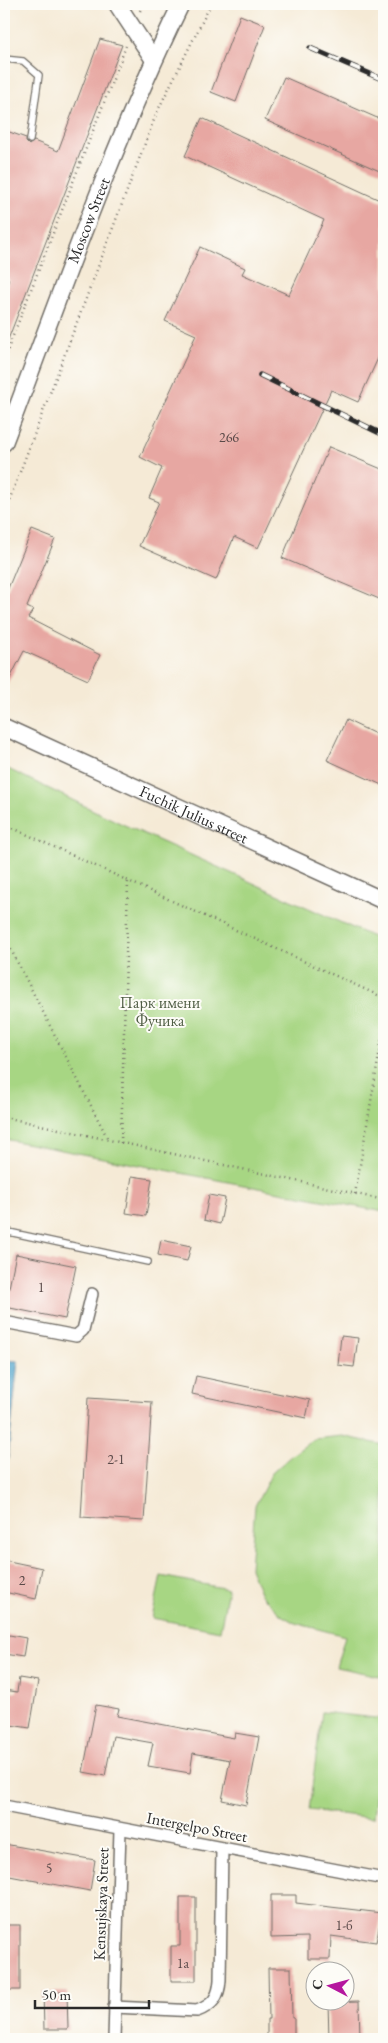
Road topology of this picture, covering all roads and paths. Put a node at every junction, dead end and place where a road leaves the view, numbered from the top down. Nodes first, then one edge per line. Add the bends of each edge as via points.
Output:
1 (117, 4) edge
2 (143, 4) edge
3 (182, 4) edge
4 (211, 4) edge
5 (133, 27) junction
6 (4, 59) edge
7 (154, 60) junction
8 (30, 140) dead end
9 (4, 359) edge
10 (4, 442) edge
11 (4, 514) edge
12 (4, 727) edge
13 (4, 824) edge
14 (128, 881) junction
15 (384, 901) edge
16 (4, 936) edge
17 (384, 998) edge
18 (384, 1026) edge
19 (4, 1117) edge
20 (109, 1140) junction
21 (121, 1143) junction
22 (355, 1194) junction
23 (384, 1200) edge
24 (4, 1231) edge
25 (148, 1262) dead end
26 (92, 1294) dead end
27 (4, 1322) edge
28 (4, 1806) edge
29 (120, 1829) junction
30 (222, 1848) junction
31 (384, 1879) edge
32 (114, 2007) junction
33 (114, 2039) edge

1 - 5 main road
2 - 5 path
3 - 7 main road, Moscow Street
4 - 11 path via 157,112
5 - 7 main road
5 - 9 path
6 - 8 lane via 23,60 39,75
7 - 10 main road, Moscow Street via 122,133
12 - 15 main road, Fuchik Julius street
13 - 14 path
14 - 17 path
14 - 21 path
16 - 20 path
18 - 22 path
19 - 20 path
20 - 21 path
21 - 22 path
22 - 23 path
24 - 25 lane
26 - 27 street via 83,1330 76,1336
28 - 29 street, Intergelpo Street
29 - 30 street, Intergelpo Street
29 - 32 street, Kensujskaya Street
30 - 31 street, Intergelpo Street
30 - 32 street via 220,1980 219,1993 214,2001 197,2011
32 - 33 street, Kensujskaya Street

